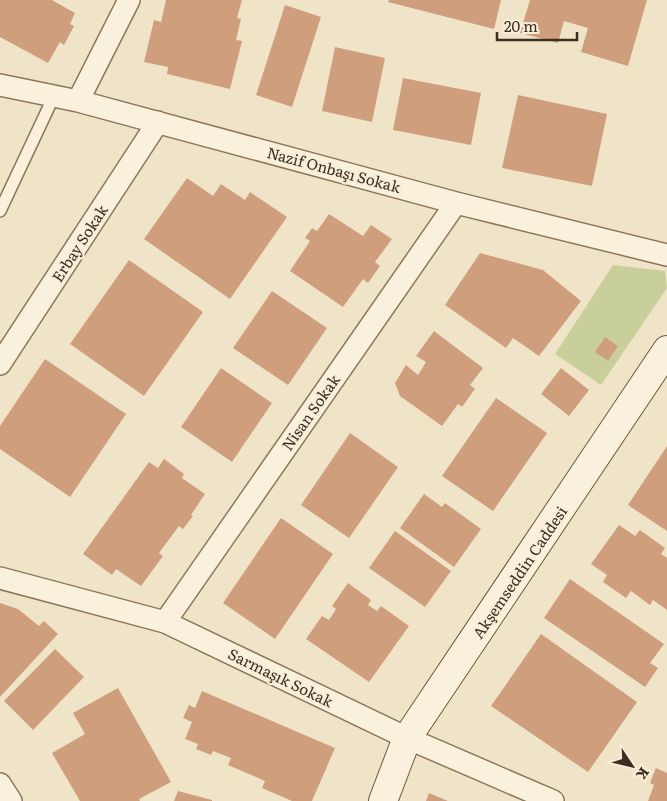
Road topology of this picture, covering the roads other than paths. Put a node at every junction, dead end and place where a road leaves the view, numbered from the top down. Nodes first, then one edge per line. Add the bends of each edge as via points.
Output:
1 (129, 0) edge
2 (0, 85) edge
3 (54, 96) junction
4 (78, 101) junction
5 (158, 122) junction
6 (456, 203) junction
7 (0, 211) edge
8 (667, 255) edge
9 (667, 350) edge
10 (0, 364) edge
11 (0, 578) edge
12 (165, 622) junction
13 (408, 738) junction
14 (0, 784) edge
15 (11, 801) edge
16 (383, 801) edge
17 (553, 801) edge

1 - 4 street
2 - 3 street, Nazif Onbaşı Sokak
3 - 4 street, Nazif Onbaşı Sokak
3 - 7 lane
4 - 5 street, Nazif Onbaşı Sokak
5 - 6 street, Nazif Onbaşı Sokak
5 - 10 street, Erbay Sokak
6 - 8 street, Nazif Onbaşı Sokak
6 - 12 street, Nisan Sokak
9 - 13 main road, Akşemseddin Caddesi
11 - 12 street, Sarmaşık Sokak
12 - 13 street, Sarmaşık Sokak
13 - 16 main road, Akşemseddin Caddesi
13 - 17 street, Sarmaşık Sokak
14 - 15 street

